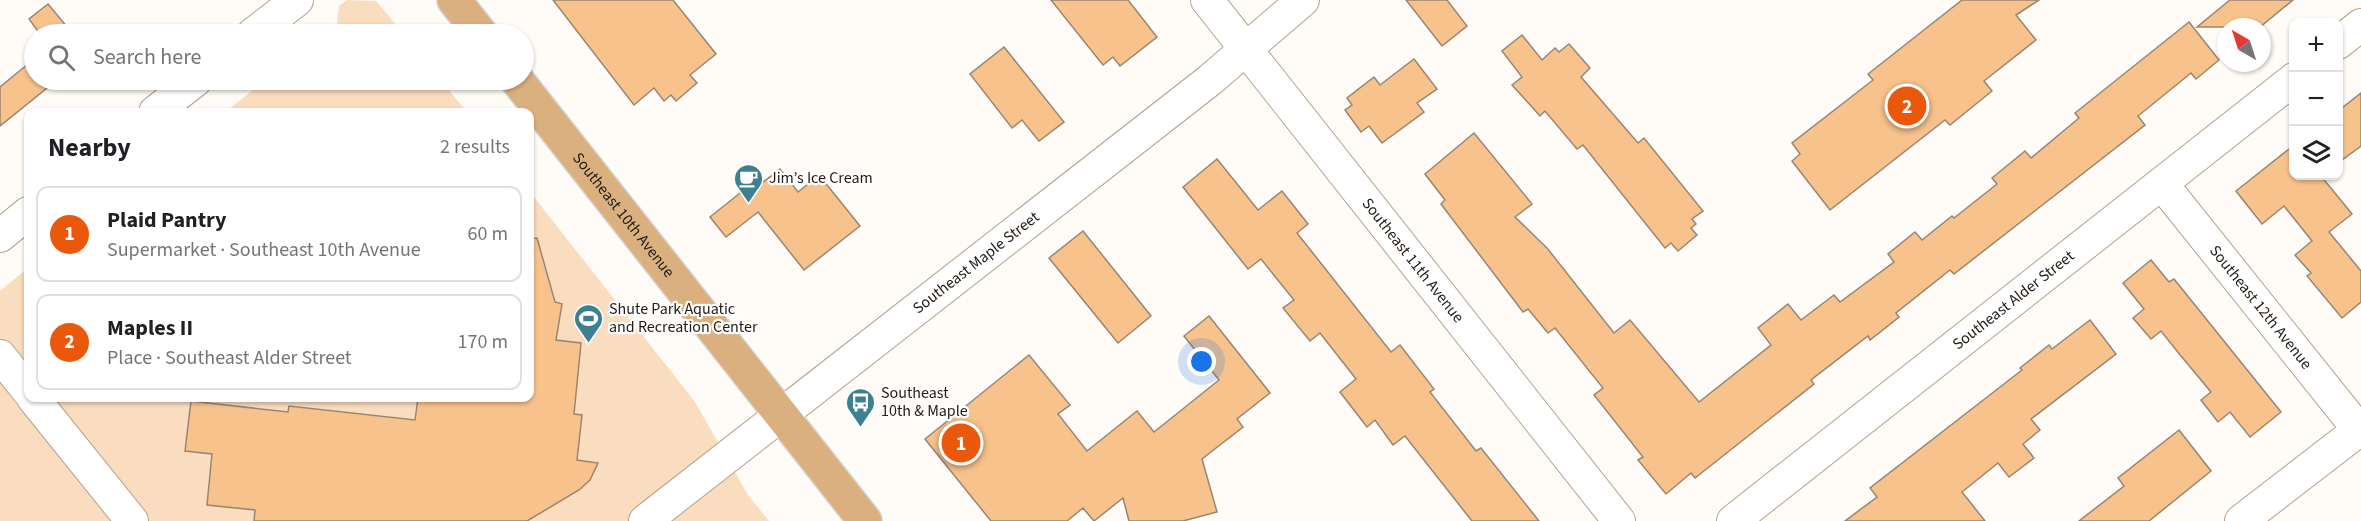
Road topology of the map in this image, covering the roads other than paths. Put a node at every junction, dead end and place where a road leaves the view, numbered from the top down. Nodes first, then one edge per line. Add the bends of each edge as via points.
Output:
1 (297, 0) edge
2 (454, 0) edge
3 (1207, 0) edge
4 (1303, 0) edge
5 (266, 24) edge
6 (473, 24) edge
7 (2361, 25) edge
8 (2343, 39) edge
9 (1246, 49) junction
10 (2289, 83) edge
11 (183, 90) edge
12 (525, 90) edge
13 (160, 108) edge
14 (2162, 184) junction
15 (24, 216) edge
16 (0, 236) edge
17 (0, 356) edge
18 (24, 386) edge
19 (36, 402) edge
20 (781, 415) junction
21 (132, 521) edge
22 (645, 521) edge
23 (865, 521) edge
24 (1619, 521) edge
25 (1734, 521) edge
26 (2241, 521) edge

1 - 5 street
2 - 6 main road
3 - 9 street, Southeast 11th Avenue
4 - 9 street, Southeast Maple Street
7 - 8 street
9 - 20 street, Southeast Maple Street
9 - 24 street, Southeast 11th Avenue
10 - 14 street, Southeast Alder Street
11 - 13 street
12 - 20 main road, Southeast 10th Avenue
14 - 25 street, Southeast Alder Street
14 - 26 street, Southeast 12th Avenue via 2359,430
15 - 16 street
17 - 18 street
19 - 21 street
20 - 22 street, Southeast Maple Street
20 - 23 main road, Southeast 10th Avenue

